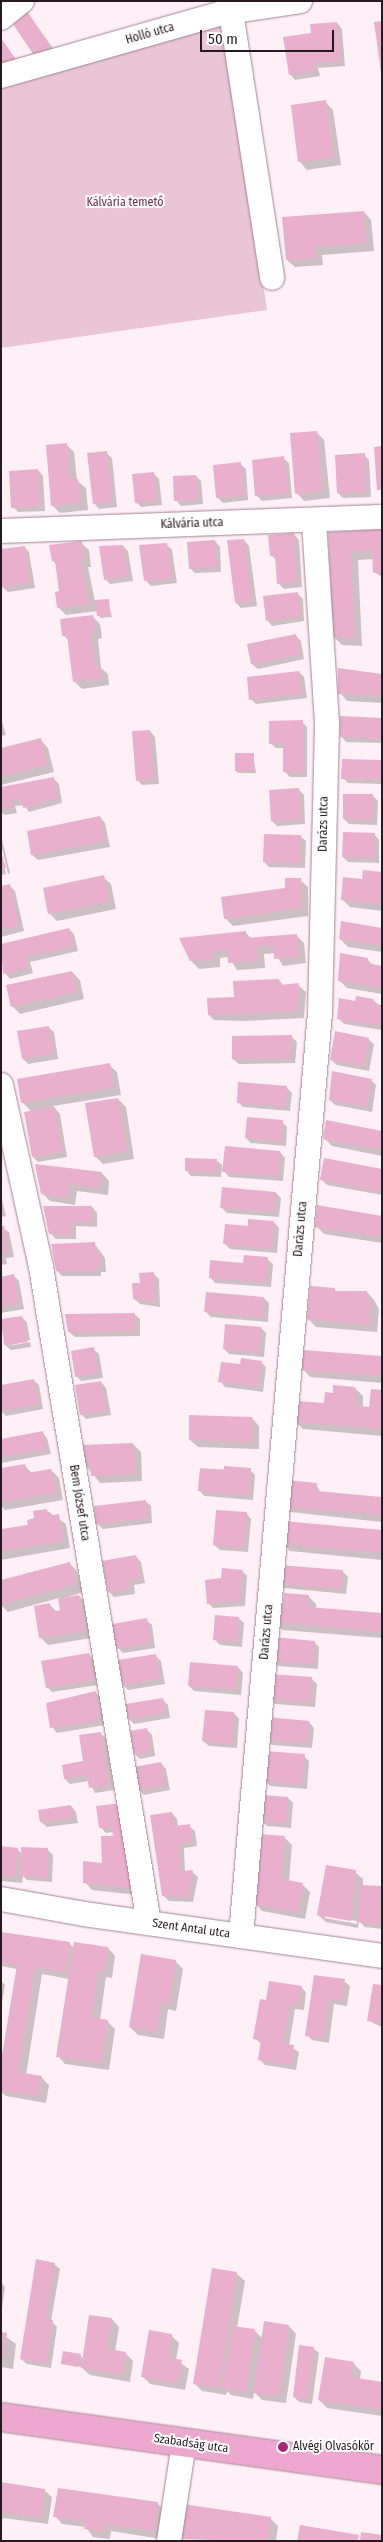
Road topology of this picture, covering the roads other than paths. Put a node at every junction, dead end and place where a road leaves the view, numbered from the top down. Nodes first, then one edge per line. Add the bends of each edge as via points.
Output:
1 (22, 1) edge
2 (300, 1) edge
3 (231, 12) junction
4 (1, 18) edge
5 (1, 76) edge
6 (272, 278) dead end
7 (382, 517) edge
8 (314, 520) junction
9 (1, 531) edge
10 (1, 1085) edge
11 (1, 1899) edge
12 (149, 1923) junction
13 (241, 1936) junction
14 (382, 1956) edge
15 (1, 2417) edge
16 (184, 2443) junction
17 (382, 2470) edge
18 (170, 2541) edge

1 - 4 street
2 - 3 street, Holló utca
3 - 5 street, Holló utca
3 - 6 street
7 - 8 street, Kálvária utca
8 - 9 street, Kálvária utca
8 - 13 street, Darázs utca via 327,723 320,1012
10 - 12 street, Bem József utca via 41,1267
11 - 12 street, Szent Antal utca
12 - 13 street, Szent Antal utca
13 - 14 street, Szent Antal utca
15 - 16 main road, Szabadság utca
16 - 17 main road, Szabadság utca
16 - 18 street

